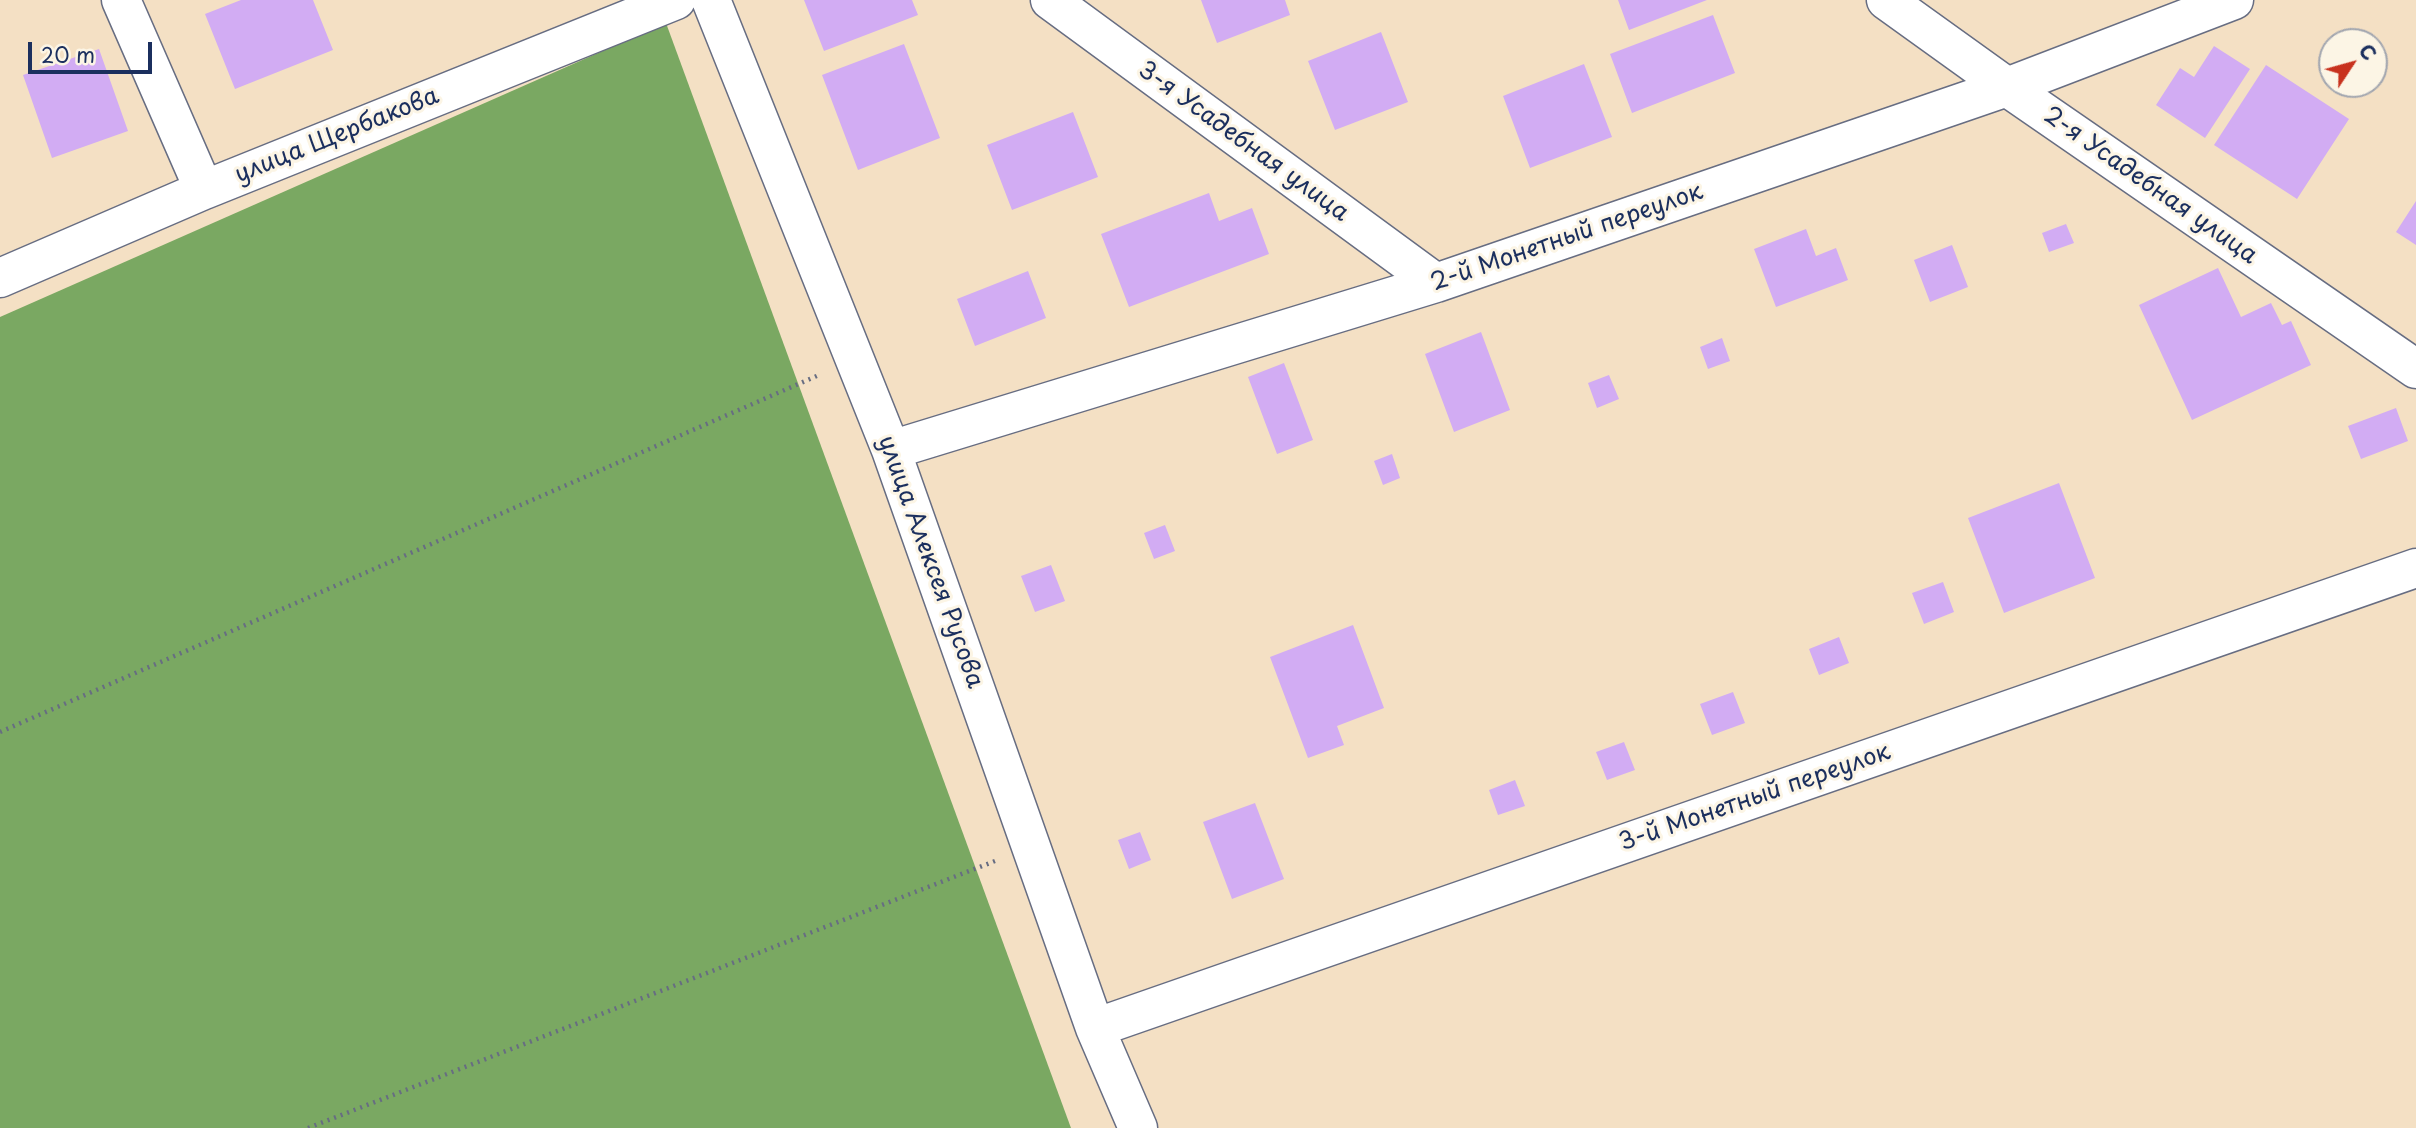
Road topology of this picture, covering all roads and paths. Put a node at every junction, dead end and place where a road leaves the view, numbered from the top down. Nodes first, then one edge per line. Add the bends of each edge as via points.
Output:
1 (121, 0) edge
2 (676, 0) edge
3 (711, 0) edge
4 (1050, 0) edge
5 (1886, 0) edge
6 (2234, 0) edge
7 (2007, 87) junction
8 (204, 190) junction
9 (0, 278) edge
10 (1436, 283) junction
11 (856, 359) junction
12 (2416, 369) edge
13 (891, 450) junction
14 (2416, 568) edge
15 (0, 732) edge
16 (1031, 847) junction
17 (1095, 1028) junction
18 (308, 1128) edge
19 (1138, 1128) edge

1 - 8 street
2 - 8 street, улица Щербакова
3 - 11 street, улица Алексея Русова
4 - 10 street, 3-я Усадебная улица
5 - 7 street, 2-я Усадебная улица
6 - 7 street, 2-й Монетный переулок
7 - 10 street, 2-й Монетный переулок
7 - 12 street, 2-я Усадебная улица
8 - 9 street, улица Щербакова
10 - 13 street, 2-й Монетный переулок
11 - 13 street, улица Алексея Русова
11 - 15 path
13 - 16 street, улица Алексея Русова
14 - 17 street, 3-й Монетный переулок
16 - 17 street, улица Алексея Русова
16 - 18 path
17 - 19 street, улица Алексея Русова

